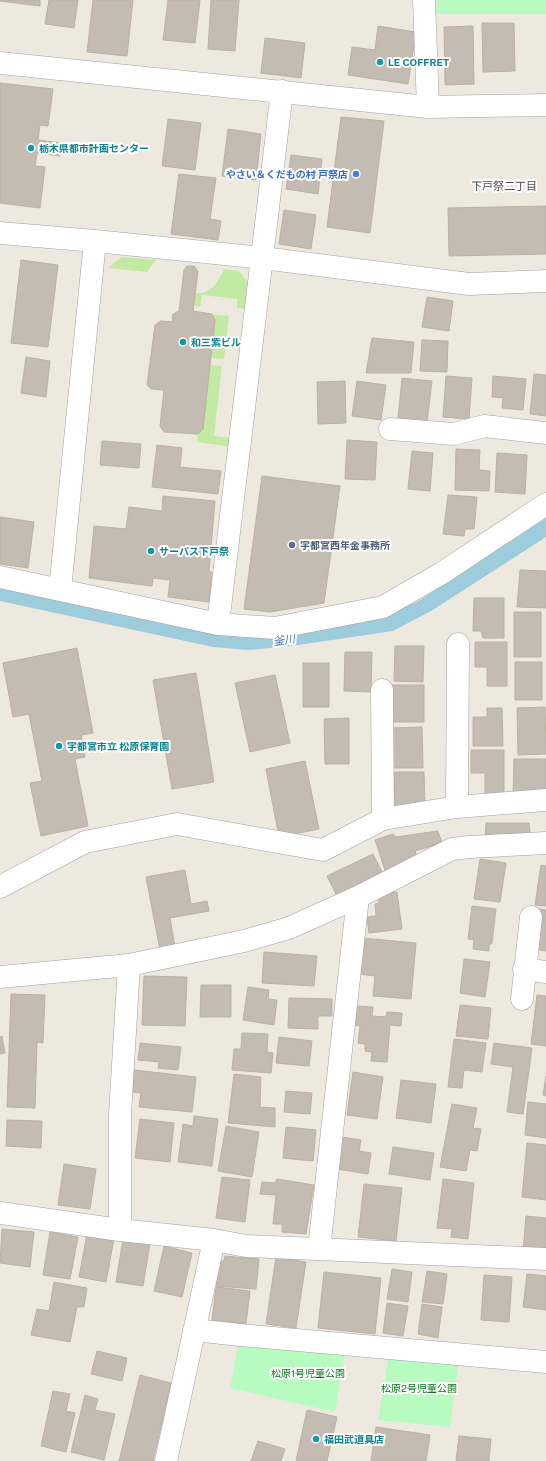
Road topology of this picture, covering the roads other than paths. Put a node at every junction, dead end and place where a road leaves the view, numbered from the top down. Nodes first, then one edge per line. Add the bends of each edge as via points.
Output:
1 (424, 0) edge
2 (0, 63) edge
3 (282, 91) junction
4 (546, 105) edge
5 (428, 108) junction
6 (0, 233) edge
7 (95, 241) junction
8 (263, 258) junction
9 (546, 281) edge
10 (390, 429) dead end
11 (546, 433) edge
12 (546, 504) edge
13 (0, 577) edge
14 (60, 590) junction
15 (218, 624) junction
16 (458, 644) dead end
17 (382, 690) dead end
18 (546, 800) edge
19 (458, 807) junction
20 (383, 819) junction
21 (546, 843) edge
22 (0, 887) edge
23 (358, 897) junction
24 (531, 917) dead end
25 (129, 965) junction
26 (524, 969) junction
27 (546, 972) edge
28 (0, 977) edge
29 (522, 999) dead end
30 (0, 1213) edge
31 (120, 1230) junction
32 (214, 1240) junction
33 (319, 1249) junction
34 (546, 1259) edge
35 (194, 1330) junction
36 (546, 1362) edge
37 (166, 1461) edge

1 - 5 street
2 - 3 street
3 - 5 street
3 - 8 street
4 - 5 street
6 - 7 street
7 - 8 street
7 - 14 street
8 - 9 street via 469,284
8 - 15 street
10 - 11 street via 454,434 484,426
12 - 15 street via 442,573 383,607 276,628
13 - 14 street
14 - 15 street
16 - 19 street
17 - 20 street
18 - 19 street
19 - 20 street
20 - 22 street via 323,850 177,824 85,842
21 - 23 street via 452,849
23 - 25 street via 289,928 244,941
23 - 33 street
24 - 26 street
25 - 28 street
25 - 31 street via 120,1115
26 - 27 street
26 - 29 street
30 - 31 street
31 - 32 street
32 - 33 street via 246,1246
32 - 35 street
33 - 34 street
35 - 36 street
35 - 37 street

